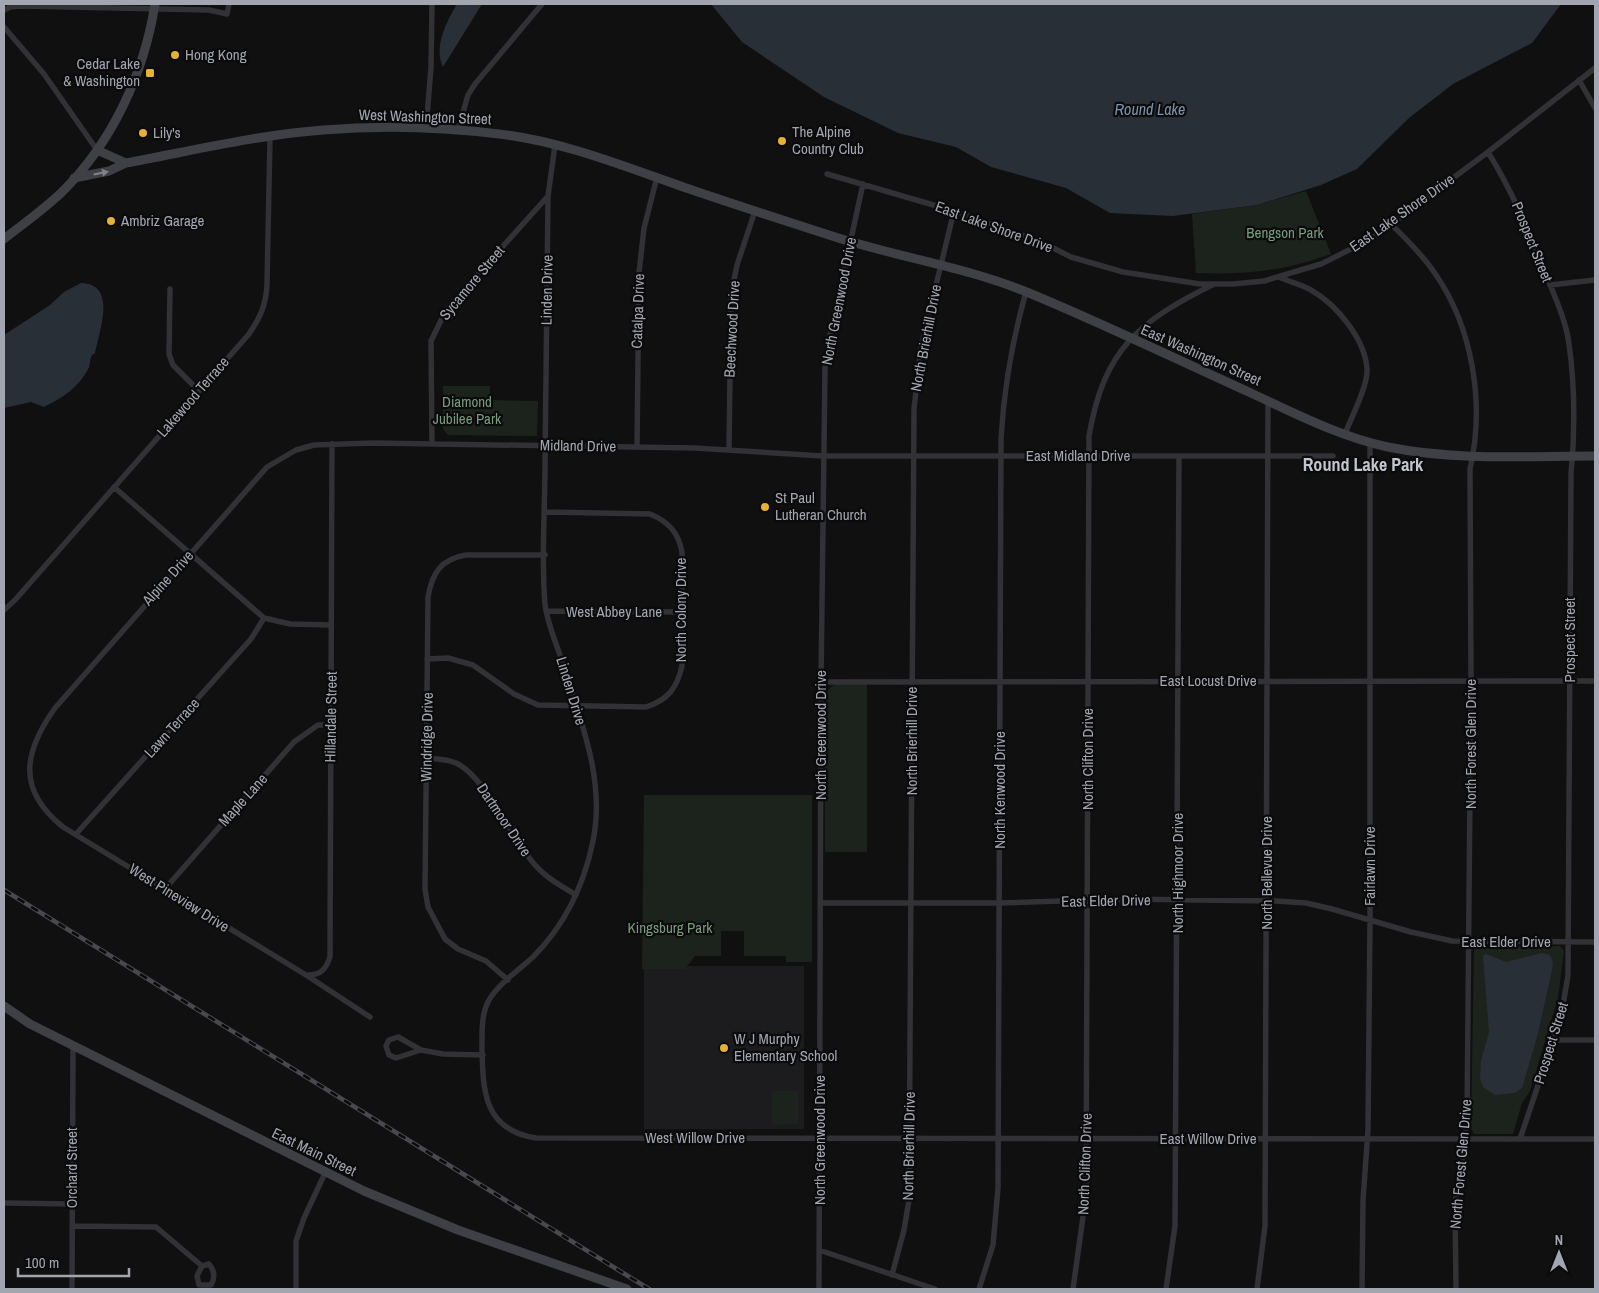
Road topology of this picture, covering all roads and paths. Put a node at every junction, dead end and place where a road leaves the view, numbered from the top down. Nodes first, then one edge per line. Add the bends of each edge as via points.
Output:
1 (229, 4) edge
2 (432, 4) edge
3 (542, 4) edge
4 (111, 6) edge
5 (155, 6) edge
6 (4, 10) edge
7 (4, 27) edge
8 (1595, 68) edge
9 (1579, 80) junction
10 (1595, 108) edge
11 (426, 128) junction
12 (458, 130) junction
13 (270, 137) junction
14 (555, 145) junction
15 (97, 150) junction
16 (1488, 152) junction
17 (126, 163) junction
18 (827, 174) dead end
19 (656, 177) junction
20 (74, 178) junction
21 (864, 184) junction
22 (548, 196) junction
23 (754, 211) junction
24 (954, 211) junction
25 (1391, 224) junction
26 (804, 227) joint
27 (4, 239) edge
28 (851, 242) junction
29 (940, 265) junction
30 (1280, 277) junction
31 (1595, 280) edge
32 (1214, 284) junction
33 (1550, 285) junction
34 (170, 288) dead end
35 (1026, 292) junction
36 (1131, 338) junction
37 (199, 391) junction
38 (1268, 401) junction
39 (1345, 434) junction
40 (1370, 442) junction
41 (332, 444) junction
42 (432, 444) junction
43 (546, 446) junction
44 (637, 447) junction
45 (729, 450) junction
46 (823, 456) junction
47 (913, 456) junction
48 (1001, 456) junction
49 (1089, 456) junction
50 (1179, 456) junction
51 (1333, 456) dead end
52 (1474, 456) junction
53 (1572, 456) junction
54 (1595, 456) edge
55 (1267, 457) junction
56 (114, 488) junction
57 (545, 512) junction
58 (189, 554) junction
59 (545, 555) junction
60 (4, 610) edge
61 (547, 612) junction
62 (682, 612) junction
63 (264, 618) junction
64 (331, 624) junction
65 (427, 659) junction
66 (913, 681) junction
67 (1000, 681) junction
68 (1089, 681) junction
69 (1178, 681) junction
70 (1268, 681) junction
71 (1370, 681) junction
72 (1471, 681) junction
73 (1570, 681) junction
74 (1595, 681) edge
75 (821, 682) junction
76 (576, 707) junction
77 (330, 725) junction
78 (32, 749) joint
79 (426, 758) junction
80 (76, 834) junction
81 (164, 890) junction
82 (576, 895) junction
83 (1178, 901) junction
84 (1088, 902) junction
85 (1267, 902) junction
86 (821, 903) junction
87 (911, 903) junction
88 (999, 903) junction
89 (1370, 920) junction
90 (1469, 942) junction
91 (1569, 942) junction
92 (1595, 942) edge
93 (306, 975) junction
94 (508, 980) junction
95 (4, 1006) edge
96 (370, 1017) dead end
97 (1553, 1040) junction
98 (1595, 1040) edge
99 (73, 1046) junction
100 (421, 1050) junction
101 (482, 1055) junction
102 (996, 1136) junction
103 (570, 1138) joint
104 (821, 1138) junction
105 (909, 1138) junction
106 (1087, 1139) junction
107 (1176, 1139) junction
108 (1266, 1139) junction
109 (1367, 1139) junction
110 (1466, 1139) junction
111 (1520, 1139) junction
112 (1595, 1139) edge
113 (325, 1173) junction
114 (4, 1203) edge
115 (72, 1204) junction
116 (72, 1226) junction
117 (820, 1250) junction
118 (202, 1266) dead end
119 (892, 1275) junction
120 (72, 1289) edge
121 (296, 1289) edge
122 (627, 1289) edge
123 (819, 1289) edge
124 (935, 1289) edge
125 (979, 1289) edge
126 (1073, 1289) edge
127 (1166, 1289) edge
128 (1257, 1289) edge
129 (1362, 1289) edge
130 (1456, 1289) edge

1 - 5 street via 227,14
2 - 11 street
3 - 12 street via 474,84
4 - 5 street
4 - 6 street via 22,6
5 - 15 main road via 150,37 124,105
7 - 15 street via 44,74
8 - 9 street, East Lake Shore Drive
9 - 10 street
9 - 16 street, East Lake Shore Drive
11 - 12 main road, West Washington Street
11 - 13 main road, West Washington Street via 320,130
12 - 14 main road, West Washington Street via 502,134
13 - 17 main road, West Washington Street
13 - 37 street, Lakewood Terrace via 266,302 249,334
14 - 19 main road, West Washington Street
14 - 22 street, Linden Drive
15 - 17 main road
15 - 20 main road
16 - 25 street, East Lake Shore Drive
16 - 33 street, Prospect Street via 1509,185
20 -> 17 main road, West Washington Street via 109,172
18 - 21 street, East Lake Shore Drive
19 - 23 main road, West Washington Street
19 - 44 street, Catalpa Drive via 644,228 639,273
20 - 27 main road via 61,193
21 - 24 street, East Lake Shore Drive
21 - 28 street, North Greenwood Drive
22 - 42 street, Sycamore Street via 459,294 437,325 431,341
22 - 43 street, Linden Drive
23 - 26 main road, West Washington Street
23 - 45 street, Beechwood Drive via 731,295
24 - 29 street, North Brierhill Drive
24 - 32 street, East Lake Shore Drive via 1041,242 1090,264 1159,279
25 - 30 street, East Lake Shore Drive via 1345,253
25 - 52 street, North Forest Glen Drive via 1434,272 1447,293 1468,344 1475,408
26 - 28 main road, East Washington Street
28 - 29 main road, East Washington Street
28 - 46 street, North Greenwood Drive via 825,368
29 - 35 main road, East Washington Street
29 - 47 street, North Brierhill Drive via 918,366
30 - 32 street, East Lake Shore Drive
30 - 39 street via 1312,291 1329,304 1346,320 1361,345 1367,370
31 - 33 street
32 - 36 street, North Clifton Drive via 1172,305
33 - 53 street, Prospect Street via 1569,343
34 - 37 street via 169,354 173,365
35 - 36 main road, East Washington Street
35 - 48 street, North Kenwood Drive via 1008,368
36 - 38 main road, East Washington Street
36 - 49 street, North Clifton Drive via 1120,351 1102,385 1094,408
37 - 56 street, Lakewood Terrace
38 - 39 main road, East Washington Street
38 - 55 street, North Bellevue Drive
39 - 40 main road, East Washington Street
40 - 52 main road, East Washington Street via 1390,448
40 - 71 street, Fairlawn Drive
41 - 42 street, Midland Drive
41 - 58 street, Alpine Drive via 296,450 267,467
41 - 64 street, Hillandale Street
42 - 43 street, Midland Drive
43 - 44 street, Midland Drive
43 - 57 street, Linden Drive
44 - 45 street, Midland Drive
45 - 46 street, Midland Drive
46 - 47 street, East Midland Drive
46 - 75 street, North Greenwood Drive
47 - 48 street, East Midland Drive
47 - 66 street, North Brierhill Drive
48 - 49 street, East Midland Drive
48 - 67 street, North Kenwood Drive
49 - 50 street, East Midland Drive
49 - 68 street, North Clifton Drive
50 - 55 street, East Midland Drive
50 - 69 street, North Highmoor Drive
51 - 55 street, East Midland Drive
52 - 53 main road, East Washington Street
52 - 72 street, North Forest Glen Drive via 1470,470
53 - 54 main road, East Washington Street
53 - 73 street, Prospect Street
55 - 70 street, North Bellevue Drive
56 - 58 street
56 - 60 street, Lakewood Terrace
57 - 59 street, Linden Drive
57 - 62 street, North Colony Drive via 638,512 662,519 672,527 682,552
58 - 63 street
58 - 78 street, Alpine Drive via 55,708 44,722
59 - 61 street, Linden Drive
59 - 65 street, Windridge Drive via 466,554 442,564 431,578
61 - 62 street, West Abbey Lane
61 - 76 street, Linden Drive
62 - 76 street, North Colony Drive via 682,666 678,684 670,694 646,707
63 - 64 street via 290,624
63 - 80 street, Lawn Terrace via 251,640
64 - 77 street, Hillandale Street
65 - 76 street, North Colony Drive via 448,658 473,665 514,694 538,705
65 - 79 street, Windridge Drive
66 - 67 street, East Locust Drive
66 - 75 street, East Locust Drive
66 - 87 street, North Brierhill Drive
67 - 68 street, East Locust Drive
67 - 88 street, North Kenwood Drive
68 - 69 street, East Locust Drive
68 - 84 street, North Clifton Drive
69 - 70 street, East Locust Drive
69 - 83 street, North Highmoor Drive
70 - 71 street, East Locust Drive
70 - 85 street, North Bellevue Drive
71 - 72 street, East Locust Drive
71 - 89 street, Fairlawn Drive
72 - 73 street, East Locust Drive
72 - 90 street, North Forest Glen Drive
73 - 74 street, East Locust Drive
73 - 91 street, Prospect Street
75 - 86 street, North Greenwood Drive
76 - 82 street, Linden Drive via 592,759 596,806 590,855
77 - 81 street, Maple Lane via 318,725 294,742
77 - 93 street, Hillandale Street via 330,957 322,972
78 - 80 street, West Pineview Drive via 31,787 49,816
79 - 82 street, Dartmoor Drive via 446,760 467,770 536,867
79 - 94 street, Windridge Drive via 425,889 428,908 445,939 458,949 486,961
80 - 81 street, West Pineview Drive
81 - 93 street, West Pineview Drive
82 - 94 street, Linden Drive via 548,942
83 - 84 street, East Elder Drive via 1122,899
83 - 85 street, East Elder Drive
83 - 107 street, North Highmoor Drive
84 - 88 street, East Elder Drive
84 - 106 street, North Clifton Drive
85 - 89 street, East Elder Drive via 1306,903
85 - 108 street, North Bellevue Drive
86 - 87 street, East Elder Drive
86 - 104 street, North Greenwood Drive
87 - 88 street, East Elder Drive
87 - 105 street, North Brierhill Drive
88 - 102 street, North Kenwood Drive
89 - 90 street, East Elder Drive via 1419,934
89 - 109 street, Fairlawn Drive
90 - 91 street, East Elder Drive
90 - 110 street, North Forest Glen Drive
91 - 92 street, East Elder Drive
91 - 97 street, Prospect Street via 1566,992
93 - 96 street, West Pineview Drive
94 - 101 street, Linden Drive via 490,998 484,1011
95 - 99 main road, East Main Street via 30,1024
97 - 98 street
97 - 111 street, Prospect Street
99 - 113 main road, East Main Street
99 - 115 street, Orchard Street
100 - 100 street via 398,1038 389,1040 386,1046 390,1055 396,1058
100 - 101 street
101 - 103 street, Linden Drive via 487,1104 507,1128 521,1136
102 - 105 street, East Willow Drive
102 - 106 street, East Willow Drive
102 - 125 street, North Kenwood Drive via 997,1217 993,1245
103 - 104 street, West Willow Drive
104 - 105 street, East Willow Drive
104 - 117 street, North Greenwood Drive
105 - 119 street, North Brierhill Drive via 909,1200
106 - 107 street, East Willow Drive
106 - 126 street, North Clifton Drive via 1086,1195
107 - 108 street, East Willow Drive
107 - 127 street, North Highmoor Drive via 1175,1226
108 - 109 street, East Willow Drive
108 - 128 street, North Bellevue Drive via 1265,1226
109 - 110 street, East Willow Drive
109 - 129 street, Fairlawn Drive
110 - 111 street, East Willow Drive
110 - 130 street, North Forest Glen Drive via 1455,1203
111 - 112 street, East Willow Drive
113 - 121 street via 296,1241
113 - 122 main road, East Main Street via 458,1230
114 - 115 street
115 - 116 street, Orchard Street
116 - 118 street via 156,1227
116 - 120 street, Orchard Street
117 - 119 street
117 - 123 street, North Greenwood Drive
119 - 124 street

